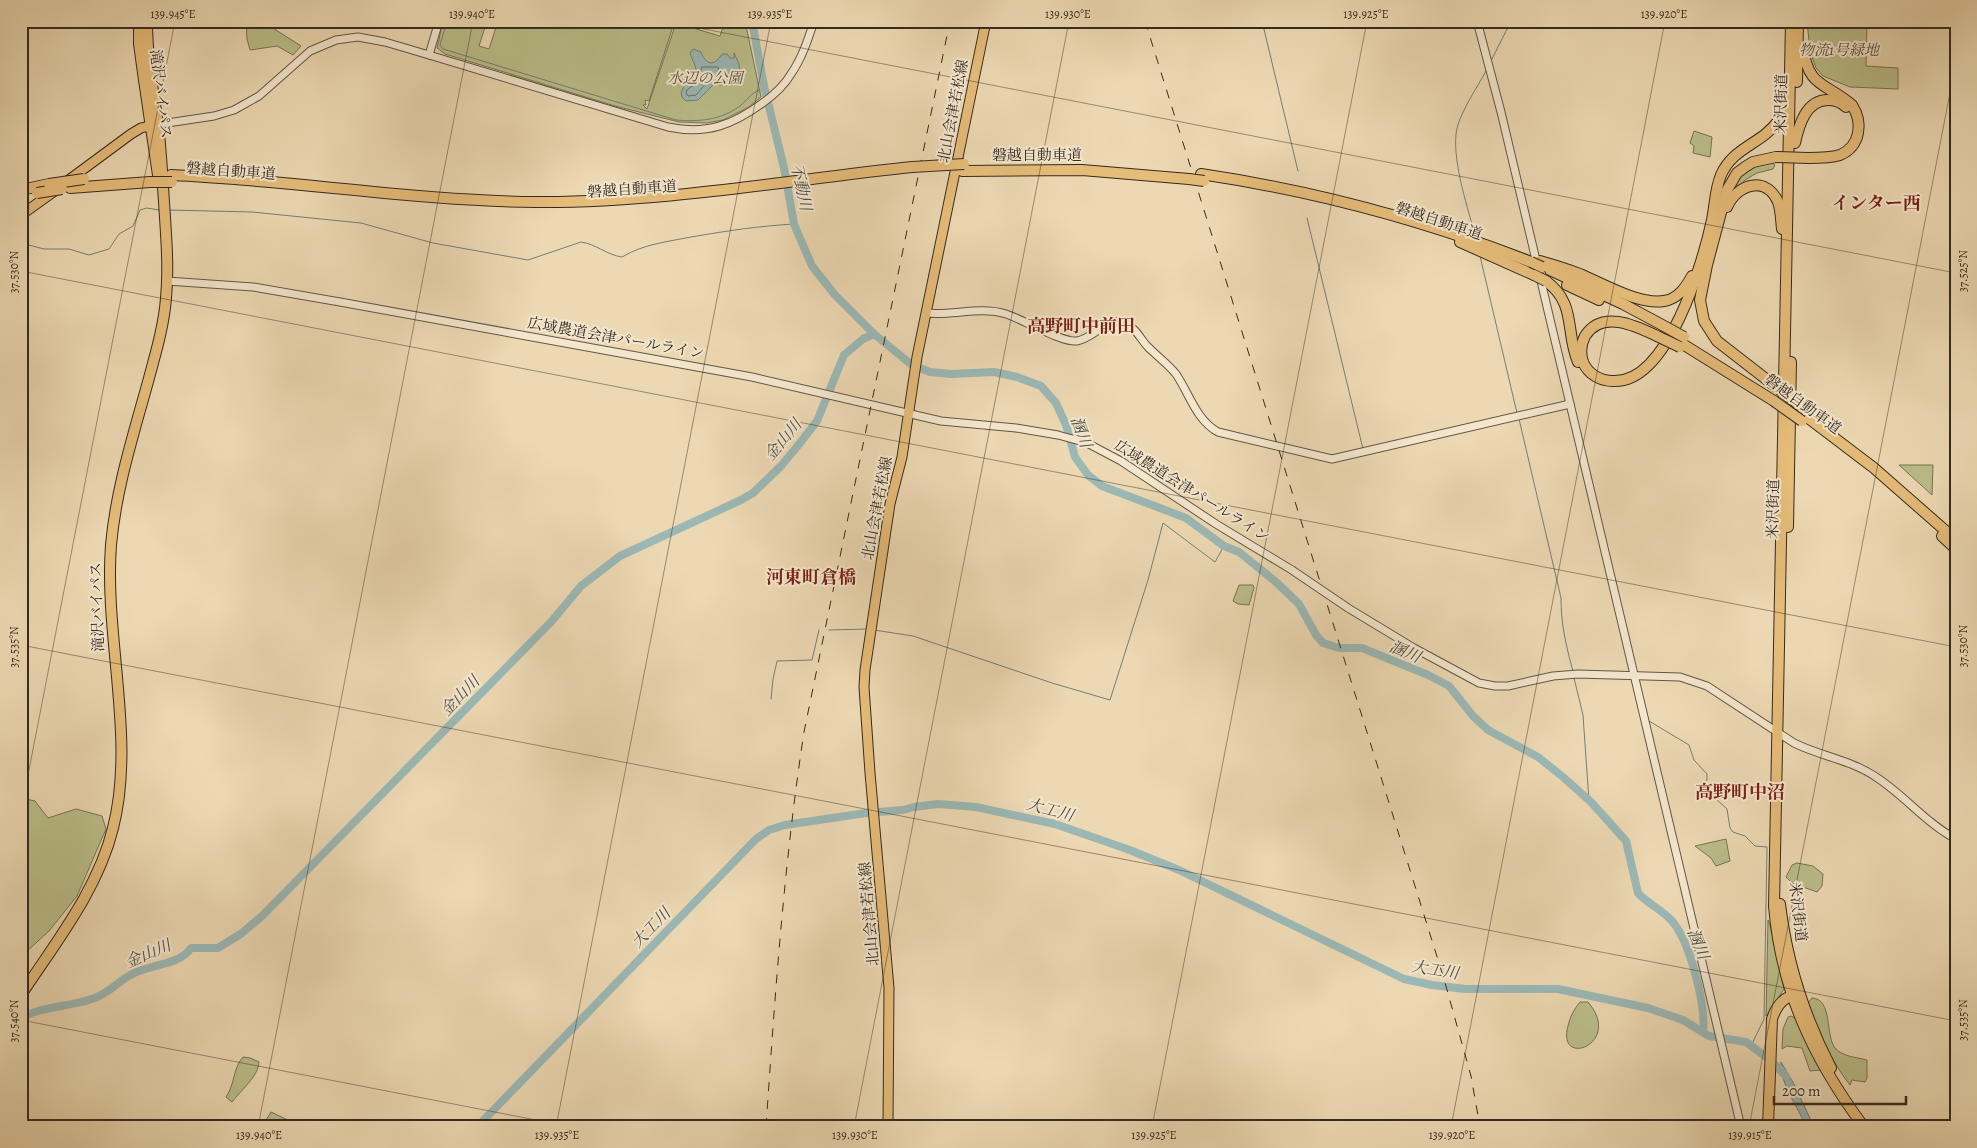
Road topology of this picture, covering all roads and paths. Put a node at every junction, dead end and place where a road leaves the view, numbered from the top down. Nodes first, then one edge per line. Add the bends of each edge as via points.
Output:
1 (139, 21) edge
2 (147, 21) edge
3 (439, 21) edge
4 (814, 21) edge
5 (986, 21) edge
6 (1477, 21) edge
7 (1791, 21) edge
8 (1799, 21) edge
9 (430, 55) junction
10 (1790, 92) junction
11 (153, 125) junction
12 (1795, 143) junction
13 (1808, 155) junction
14 (149, 179) junction
15 (21, 190) edge
16 (21, 196) edge
17 (21, 215) edge
18 (1716, 221) junction
19 (1459, 238) junction
20 (1502, 254) junction
21 (1704, 262) junction
22 (1537, 268) junction
23 (167, 281) junction
24 (1786, 302) junction
25 (926, 313) junction
26 (1661, 331) junction
27 (1682, 342) junction
28 (1774, 393) junction
29 (1570, 404) junction
30 (1801, 413) junction
31 (909, 414) junction
32 (1956, 540) edge
33 (1956, 550) edge
34 (1634, 675) junction
35 (1780, 735) junction
36 (1956, 839) edge
37 (21, 995) edge
38 (1797, 1003) junction
39 (1772, 1076) junction
40 (888, 1127) edge
41 (1742, 1127) edge
42 (1768, 1127) edge
43 (1774, 1127) edge
44 (1864, 1127) edge
45 (1871, 1127) edge

1 - 11 highway, 滝沢バイパス via 139,44
2 - 11 highway, 滝沢バイパス
3 - 9 street
4 - 9 street via 808,42 783,86 747,114 706,130 668,127
5 - 25 main road, 北山会津若松線
6 - 29 street
7 - 10 highway, 米沢街道
8 - 12 highway, 米沢街道
8 - 13 highway via 1807,70 1816,81 1852,105 1859,127 1854,142 1844,152 1830,157
9 - 11 street via 363,38 336,40 303,56 259,96 241,107 220,114
10 - 18 highway via 1779,121 1736,154 1726,166 1717,188
10 - 24 highway, 米沢街道
11 - 17 main road via 132,134
11 - 23 highway, 滝沢バイパス via 156,172 164,200
12 - 13 highway via 1798,128 1813,104 1831,100 1842,104 1849,111 1853,123 1852,135 1840,148
12 - 35 highway, 米沢街道
13 - 18 highway, bridge via 1776,155 1754,162 1737,173
14 - 15 highway, 磐越自動車道, bridge via 84,180
14 - 16 highway, 磐越自動車道, bridge
14 - 19 highway, 磐越自動車道, bridge via 433,205 503,208 620,206 794,183 963,167 1082,170 1202,178 1336,206
18 - 21 highway
18 - 24 highway via 1732,196 1749,185 1772,193 1780,214
19 - 20 highway, 磐越自動車道
19 - 20 highway, 磐越自動車道 via 1471,239
20 - 22 highway
20 - 22 highway
21 - 22 highway via 1683,290 1663,301 1644,300
21 - 22 highway via 1686,313 1662,354 1645,374 1621,385 1600,384 1583,371 1576,359 1565,303
21 - 26 highway via 1684,310 1665,343 1644,369 1632,378 1610,381 1596,377 1583,362 1581,350 1585,336 1600,324 1622,322
21 - 28 highway via 1700,300 1707,328 1724,348
22 - 26 highway, 磐越自動車道 via 1615,300
23 - 31 street, 広域農道会津パールライン via 253,287 340,302 752,377
23 - 37 highway, 滝沢バイパス via 161,332 122,476 111,547 111,599 121,751 116,814 106,851 87,894
24 - 35 highway, 米沢街道
25 - 29 street via 1000,313 1071,341 1084,339 1108,323 1122,321 1131,326 1176,374 1211,428 1329,459
25 - 31 main road, 北山会津若松線
26 - 27 highway, 磐越自動車道, bridge
27 - 28 highway, 磐越自動車道
27 - 28 highway, 磐越自動車道
28 - 30 highway, 磐越自動車道
29 - 34 street
30 - 32 highway, 磐越自動車道 via 1849,448
30 - 33 highway, 磐越自動車道
31 - 34 street, 広域農道会津パールライン, bridge via 941,421 1058,434 1099,448 1348,608 1479,683 1508,686 1567,674
31 - 40 main road, 北山会津若松線 via 890,504 864,687 889,988
34 - 35 street via 1665,675 1698,682
34 - 41 street
35 - 36 street via 1806,749 1875,776
35 - 38 highway, 米沢街道 via 1778,889
38 - 39 highway via 1782,1012 1778,1022 1774,1035
38 - 44 highway via 1820,1062
38 - 45 highway via 1834,1073
39 - 42 highway
39 - 43 highway

